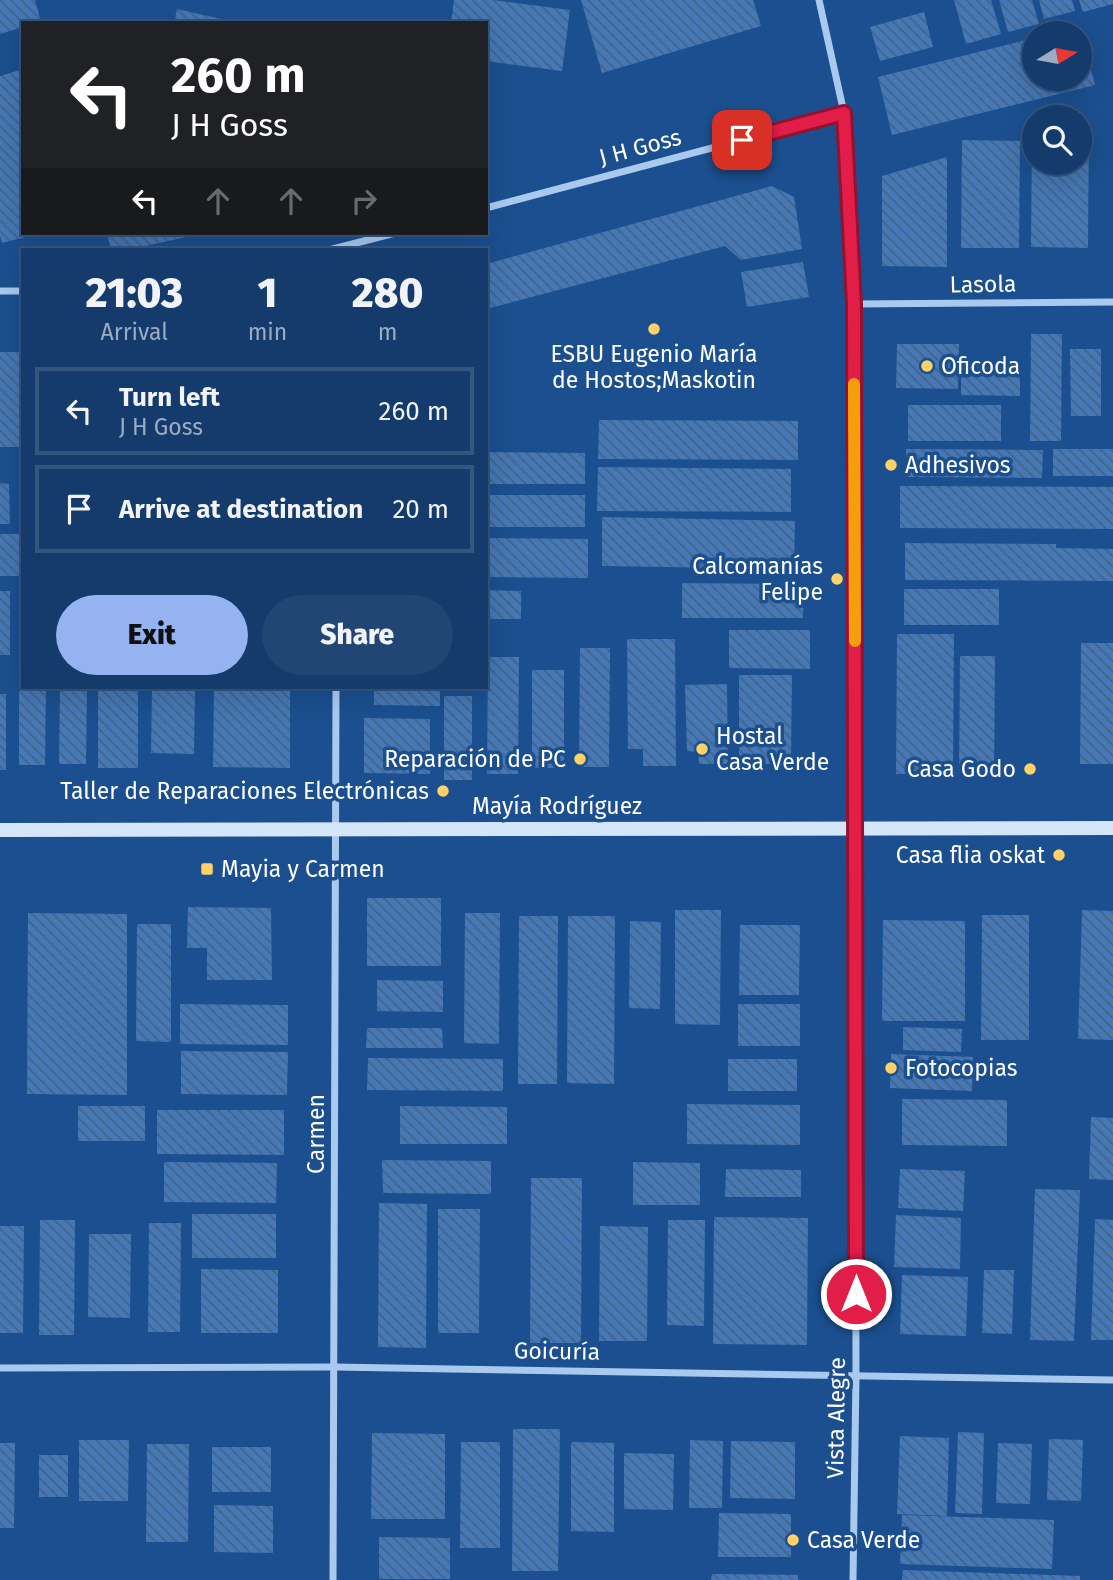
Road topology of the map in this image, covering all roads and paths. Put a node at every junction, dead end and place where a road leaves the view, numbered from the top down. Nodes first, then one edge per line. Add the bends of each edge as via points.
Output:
1 (819, 0) edge
2 (844, 113) junction
3 (488, 207) edge
4 (387, 235) edge
5 (339, 248) edge
6 (0, 291) edge
7 (21, 291) edge
8 (1113, 302) edge
9 (854, 304) junction
10 (335, 689) edge
11 (337, 828) junction
12 (1113, 828) edge
13 (855, 829) junction
14 (0, 830) edge
15 (334, 1367) junction
16 (0, 1368) edge
17 (856, 1376) junction
18 (1113, 1380) edge
19 (333, 1580) edge
20 (853, 1580) edge

1 - 2 street, Vista Alegre
2 - 3 street, J H Goss
2 - 9 street, Vista Alegre
4 - 5 street
6 - 7 street
8 - 9 street, Lasola
9 - 13 street, Vista Alegre
10 - 11 street, Carmen
11 - 13 main road, Mayía Rodríguez
11 - 14 main road, Mayía Rodríguez
11 - 15 street, Carmen
12 - 13 main road, Mayía Rodríguez
13 - 17 street, Vista Alegre
15 - 16 street, Goicuría
15 - 17 street, Goicuría
15 - 19 street, Carmen
17 - 18 street, Goicuría
17 - 20 street, Vista Alegre

